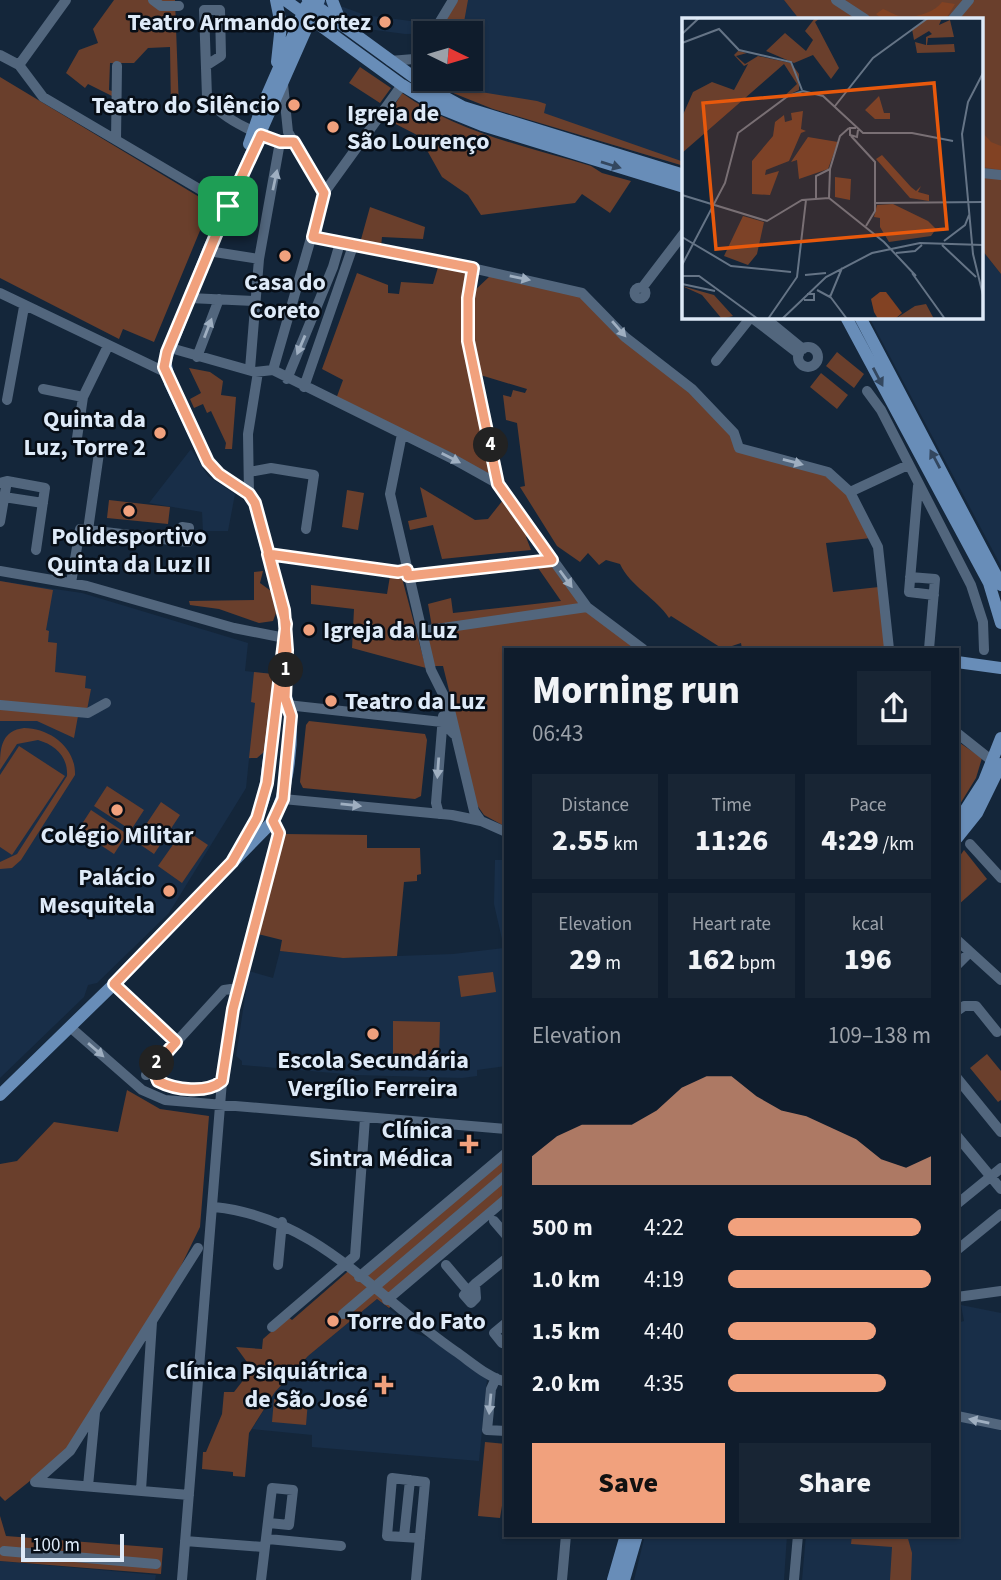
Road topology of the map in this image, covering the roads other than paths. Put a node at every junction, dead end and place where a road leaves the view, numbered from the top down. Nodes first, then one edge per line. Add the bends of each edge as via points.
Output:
1 (66, 0) edge
2 (153, 0) edge
3 (276, 0) edge
4 (285, 0) edge
5 (332, 0) edge
6 (453, 0) edge
7 (836, 0) edge
8 (969, 0) edge
9 (311, 5) edge
10 (179, 6) dead end
11 (863, 18) edge
12 (954, 18) edge
13 (440, 21) edge
14 (337, 29) junction
15 (300, 47) junction
16 (0, 55) edge
17 (413, 58) edge
18 (390, 61) junction
19 (19, 65) junction
20 (207, 65) junction
21 (117, 66) dead end
22 (276, 72) junction
23 (283, 85) junction
24 (402, 85) junction
25 (257, 133) junction
26 (116, 140) junction
27 (280, 142) junction
28 (294, 142) junction
29 (682, 174) edge
30 (681, 187) edge
31 (324, 193) junction
32 (228, 206) junction
33 (682, 236) edge
34 (313, 237) junction
35 (340, 243) junction
36 (353, 246) junction
37 (208, 251) junction
38 (259, 259) junction
39 (333, 267) junction
40 (473, 268) junction
41 (345, 271) junction
42 (642, 288) dead end
43 (0, 293) edge
44 (189, 298) junction
45 (219, 299) junction
46 (254, 301) junction
47 (24, 307) junction
48 (750, 318) edge
49 (752, 318) edge
50 (765, 318) edge
51 (847, 318) edge
52 (861, 318) edge
53 (108, 346) junction
54 (174, 349) dead end
55 (197, 357) junction
56 (716, 361) dead end
57 (260, 371) junction
58 (165, 372) junction
59 (287, 379) junction
60 (304, 387) junction
61 (43, 389) dead end
62 (867, 391) dead end
63 (83, 397) junction
64 (7, 400) dead end
65 (402, 434) junction
66 (77, 438) dead end
67 (99, 453) dead end
68 (908, 465) junction
69 (249, 472) junction
70 (4, 482) edge
71 (498, 484) junction
72 (918, 486) junction
73 (850, 492) junction
74 (249, 494) junction
75 (4, 498) junction
76 (43, 503) junction
77 (915, 516) junction
78 (935, 517) junction
79 (0, 522) edge
80 (306, 529) dead end
81 (88, 530) junction
82 (173, 540) dead end
83 (36, 550) dead end
84 (268, 554) junction
85 (552, 560) junction
86 (0, 571) edge
87 (408, 573) junction
88 (71, 583) junction
89 (1001, 585) edge
90 (587, 607) junction
91 (1001, 623) edge
92 (422, 631) junction
93 (285, 638) junction
94 (642, 648) edge
95 (889, 648) edge
96 (929, 648) edge
97 (984, 650) dead end
98 (959, 663) edge
99 (998, 665) edge
100 (446, 700) junction
101 (106, 703) dead end
102 (0, 705) edge
103 (287, 705) junction
104 (274, 715) junction
105 (442, 722) junction
106 (959, 734) edge
107 (456, 737) junction
108 (1000, 742) edge
109 (1001, 765) edge
110 (267, 783) junction
111 (988, 783) junction
112 (471, 798) junction
113 (283, 799) junction
114 (439, 814) junction
115 (452, 816) junction
116 (959, 820) edge
117 (273, 821) junction
118 (481, 821) junction
119 (504, 831) edge
120 (959, 836) edge
121 (970, 844) dead end
122 (232, 862) junction
123 (1001, 878) edge
124 (959, 942) edge
125 (970, 951) junction
126 (959, 963) edge
127 (1001, 980) edge
128 (114, 984) junction
129 (237, 996) junction
130 (959, 1010) edge
131 (70, 1027) junction
132 (997, 1032) dead end
133 (176, 1042) junction
134 (149, 1071) junction
135 (122, 1073) junction
136 (959, 1080) edge
137 (222, 1081) junction
138 (149, 1094) junction
139 (0, 1095) edge
140 (199, 1104) junction
141 (222, 1106) junction
142 (365, 1118) junction
143 (504, 1129) edge
144 (1001, 1132) edge
145 (220, 1133) junction
146 (959, 1138) edge
147 (504, 1155) edge
148 (1001, 1168) edge
149 (504, 1177) edge
150 (991, 1177) junction
151 (466, 1187) junction
152 (1001, 1189) edge
153 (476, 1200) junction
154 (504, 1202) edge
155 (959, 1202) edge
156 (214, 1207) junction
157 (1001, 1214) edge
158 (491, 1218) junction
159 (282, 1222) junction
160 (416, 1229) junction
161 (504, 1233) edge
162 (427, 1242) junction
163 (198, 1248) dead end
164 (959, 1248) edge
165 (442, 1260) junction
166 (504, 1261) edge
167 (278, 1265) dead end
168 (346, 1265) junction
169 (359, 1277) junction
170 (372, 1288) junction
171 (1001, 1291) edge
172 (959, 1297) edge
173 (390, 1302) junction
174 (342, 1314) dead end
175 (152, 1320) junction
176 (504, 1324) edge
177 (272, 1327) dead end
178 (504, 1341) edge
179 (501, 1380) edge
180 (96, 1410) junction
181 (959, 1416) edge
182 (1001, 1425) edge
183 (504, 1431) edge
184 (410, 1480) junction
185 (88, 1486) junction
186 (141, 1490) junction
187 (189, 1495) junction
188 (269, 1523) dead end
189 (404, 1537) junction
190 (566, 1537) edge
191 (625, 1537) edge
192 (636, 1537) edge
193 (798, 1537) edge
194 (420, 1538) junction
195 (185, 1541) junction
196 (266, 1543) junction
197 (341, 1546) dead end
198 (4, 1551) dead end
199 (156, 1564) dead end
200 (182, 1580) edge
201 (261, 1580) edge
202 (416, 1580) edge
203 (424, 1580) edge
204 (562, 1580) edge
205 (613, 1580) edge
206 (624, 1580) edge
207 (794, 1580) edge

1 - 19 street
2 - 10 street via 161,6
3 - 22 main road via 281,25
4 - 9 main road
5 - 14 main road
6 - 13 street
7 - 11 street
8 - 12 street
9 - 14 main road
9 - 15 main road
9 - 22 main road
14 - 15 main road
14 - 18 main road
14 - 24 main road
15 - 23 main road
16 - 19 street
17 - 18 street
18 - 29 main road via 463,107
19 - 26 street via 43,97
20 - 20 street via 221,55 220,10 204,10
20 - 25 street via 207,97 213,107
21 - 26 street
22 - 25 main road
23 - 25 main road
23 - 28 street via 288,131
24 -> 30 main road via 440,108 482,125
24 - 31 street
25 - 27 street
25 - 32 main road
26 - 32 street
27 - 28 street
38 -> 27 street
28 - 31 street
31 - 34 street
32 - 37 main road
33 - 42 street
34 - 35 street
34 - 57 street
35 - 36 street
35 - 39 street
36 - 40 street
36 - 41 street
37 - 38 street
37 - 44 main road
38 - 46 street
39 - 41 street
39 -> 59 street
40 - 71 street via 468,331
40 -> 73 street via 582,293 625,337 692,389 734,433 739,448 828,472
41 - 60 street
43 - 47 street
44 - 45 street
44 - 58 main road via 167,352
45 - 46 street
55 -> 45 street
46 - 57 street
47 - 53 street
47 - 64 street
48 - 56 street
49 - 50 street via 801,352
51 -> 91 main road via 989,583
89 -> 52 main road
53 - 58 street
53 - 63 street
54 - 55 street
55 - 57 street
57 - 59 street
57 - 69 street via 248,434
58 - 74 main road via 208,462
59 - 60 street
60 - 65 street
61 - 63 street
62 - 68 street
63 - 66 street
65 -> 71 street
65 - 87 street via 390,494
67 - 81 street
68 - 72 street
68 - 73 street
69 - 74 street
69 - 80 street via 271,468 314,475
70 - 75 street
70 - 76 street via 43,486
71 - 85 street
72 - 77 street
72 - 78 street
73 - 95 street via 878,547
74 - 84 main road
75 - 76 street
75 - 79 street
76 - 83 street
77 - 78 street
77 - 96 street via 910,577 935,579
78 - 97 street via 974,590 983,622
81 - 82 street
81 - 88 street via 80,529
84 - 87 street
84 - 93 main road via 284,610
85 - 87 street
85 -> 90 street
86 - 88 street
87 - 92 street
88 - 93 street
90 - 92 street
90 - 94 street
92 - 100 street via 431,670
93 - 103 main road
93 - 104 main road
98 - 99 main road
100 - 105 street
100 - 107 street
101 - 102 street via 88,713
103 - 104 main road
103 - 105 street
103 - 113 main road via 291,716
104 - 110 main road
105 - 107 street
105 -> 114 street
106 - 109 street
107 - 112 street
108 - 111 main road
109 - 111 main road
110 - 113 main road via 271,793
110 - 122 main road via 257,818
111 - 116 main road
111 - 120 main road via 977,813
112 - 115 street via 465,813
112 - 118 street
113 -> 114 street
113 - 117 main road
114 - 115 street
115 - 118 street
117 - 122 main road
117 - 129 street via 279,833
118 - 119 street
121 - 123 street
122 - 128 main road
124 - 125 street
125 - 126 street
125 - 127 street
128 - 131 main road
128 - 133 street
129 - 133 street via 229,988 218,996
129 - 137 street
130 - 132 street via 976,1006
131 -> 135 street
131 - 139 main road
133 - 134 street
134 - 135 street
134 - 137 street via 172,1086 206,1089
134 - 138 street
135 - 138 street
136 - 144 street
137 - 141 street
138 - 140 street
140 - 141 street
140 - 145 street via 213,1113
141 - 142 street
141 - 145 street
142 - 143 street
142 - 168 street via 355,1256
145 - 156 street
146 - 150 street
147 - 151 street
148 - 150 street
149 - 153 street
150 - 152 street
150 - 155 street
151 - 153 street
151 - 160 street
153 - 158 street
153 - 162 street
154 - 158 street
156 - 159 street
156 - 187 street
157 - 164 street
158 - 161 street
158 - 165 street
159 - 167 street
159 - 168 street
160 - 162 street
160 - 169 street
162 - 165 street
162 - 170 street
163 - 175 street
165 - 166 street via 472,1288
165 - 173 street
168 - 169 street
168 - 177 street
169 - 170 street
170 - 173 street
170 - 174 street
171 - 172 street
173 - 179 street
175 - 180 street
175 - 186 street
176 - 178 street via 494,1333
179 -> 183 street via 491,1390 487,1430
180 - 185 street
180 - 185 street via 70,1451 35,1482
182 -> 181 street
184 - 189 street
184 - 189 street via 393,1478 391,1490 387,1536
184 - 194 street via 425,1482
185 - 186 street
186 - 187 street
187 - 195 street
188 - 196 street
189 - 194 street
190 - 204 street
191 - 205 main road
192 - 206 main road
193 - 207 street
194 - 202 street
195 - 196 street
195 - 200 street
196 - 197 street
196 - 201 street
198 - 199 street
202 - 203 street

